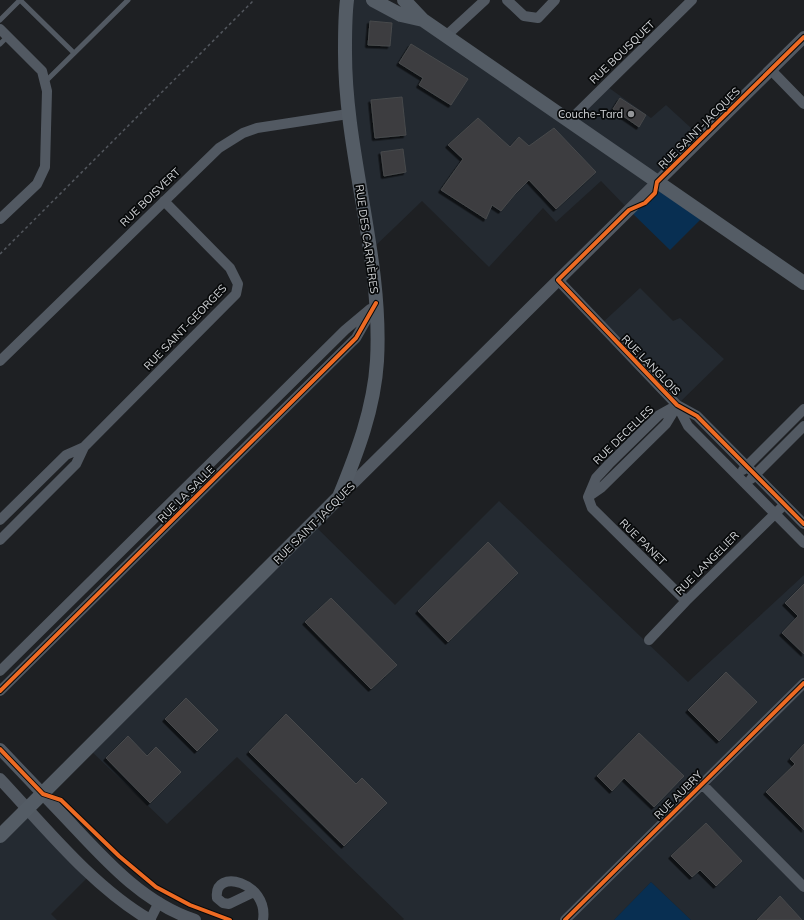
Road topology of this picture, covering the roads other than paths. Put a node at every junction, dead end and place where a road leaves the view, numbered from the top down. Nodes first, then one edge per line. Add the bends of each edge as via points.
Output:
1 (20, 0) edge
2 (128, 0) edge
3 (347, 0) edge
4 (373, 0) edge
5 (404, 0) edge
6 (485, 0) edge
7 (508, 0) edge
8 (555, 0) edge
9 (692, 0) edge
10 (0, 20) edge
11 (423, 20) junction
12 (446, 36) junction
13 (2, 37) edge
14 (804, 37) edge
15 (74, 53) junction
16 (771, 70) junction
17 (45, 82) junction
18 (804, 104) edge
19 (348, 114) junction
20 (569, 121) junction
21 (657, 182) junction
22 (164, 201) junction
23 (0, 218) edge
24 (558, 280) junction
25 (804, 283) edge
26 (376, 303) junction
27 (0, 360) edge
28 (678, 405) junction
29 (804, 409) edge
30 (250, 425) junction
31 (804, 426) edge
32 (258, 434) junction
33 (84, 447) junction
34 (747, 466) junction
35 (737, 475) junction
36 (755, 475) junction
37 (745, 484) junction
38 (339, 497) junction
39 (588, 497) joint
40 (784, 505) junction
41 (775, 513) junction
42 (0, 520) edge
43 (804, 524) edge
44 (145, 528) junction
45 (155, 538) junction
46 (0, 540) edge
47 (804, 543) edge
48 (686, 601) junction
49 (43, 628) junction
50 (54, 639) junction
51 (649, 640) dead end
52 (0, 671) edge
53 (804, 683) edge
54 (0, 692) edge
55 (0, 749) edge
56 (0, 779) edge
57 (702, 784) junction
58 (43, 794) junction
59 (28, 808) junction
60 (0, 836) edge
61 (804, 886) edge
62 (254, 892) dead end
63 (159, 902) junction
64 (150, 920) edge
65 (195, 920) edge
66 (263, 920) edge
67 (565, 920) edge

1 - 10 lane
1 - 15 lane
2 - 15 lane
3 - 19 main road, RUE DES CARRIÈRES via 345,73
4 - 11 main road via 401,15
5 - 11 main road
6 - 12 street
7 - 8 street via 524,16 538,18
9 - 20 street, RUE BOUSQUET
11 - 12 main road
12 - 20 main road
13 - 17 street via 42,71
14 - 16 street, RUE SAINT-JACQUES
15 - 17 lane
16 - 18 street
16 - 21 street, RUE SAINT-JACQUES
17 - 23 street via 46,167 37,184
19 - 22 street, RUE BOISVERT via 257,128 243,133 219,148
19 - 26 main road, RUE DES CARRIÈRES
20 - 21 main road
21 - 24 street, RUE SAINT-JACQUES
21 - 25 main road
22 - 27 street, RUE BOISVERT
22 - 33 street, RUE SAINT-GEORGES via 230,268 238,284 236,294
24 - 28 street, RUE LANGLOIS
24 - 38 street, RUE SAINT-JACQUES
26 - 30 street, RUE LA SALLE via 345,330
26 - 32 street, RUE LA SALLE via 356,338
26 - 38 main road, RUE DES CARRIÈRES via 377,360 374,390 361,442
28 - 34 street, RUE LANGLOIS via 697,416
28 - 35 street, RUE LANGLOIS via 688,426
28 - 39 street, RUE DECELLES via 659,416 608,464 596,478
29 - 34 street
30 - 32 street
30 - 44 street, RUE LA SALLE
31 - 36 street
32 - 45 street, RUE LA SALLE
33 - 42 street, RUE SAINT-GEORGES via 66,455
33 - 46 street, RUE SAINT-GEORGES via 76,464
34 - 35 street
34 - 36 street, RUE LANGLOIS
35 - 37 street, RUE LANGLOIS
36 - 37 street
36 - 40 street, RUE LANGLOIS
37 - 41 street, RUE LANGLOIS
38 - 58 main road, RUE SAINT-JACQUES
39 - 48 street, RUE PANET via 592,508
40 - 41 street, RUE LANGELIER
40 - 43 street, RUE LANGLOIS
41 - 47 street, RUE LANGLOIS
41 - 48 street, RUE LANGELIER
44 - 45 street, RUE LA SALLE
44 - 49 street, RUE LA SALLE
45 - 50 street, RUE LA SALLE
48 - 51 street, RUE LANGELIER
49 - 50 street
49 - 52 street, RUE LA SALLE
50 - 54 street, RUE LA SALLE
53 - 57 street, RUE AUBRY
55 - 58 street
56 - 59 street
57 - 61 street
57 - 67 street, RUE AUBRY
58 - 59 main road, RUE SAINT-JACQUES
58 - 63 street via 111,866
59 - 60 main road, RUE SAINT-JACQUES
59 - 64 street via 97,881 133,910
62 - 66 street via 262,901
63 - 64 street
63 - 65 street

